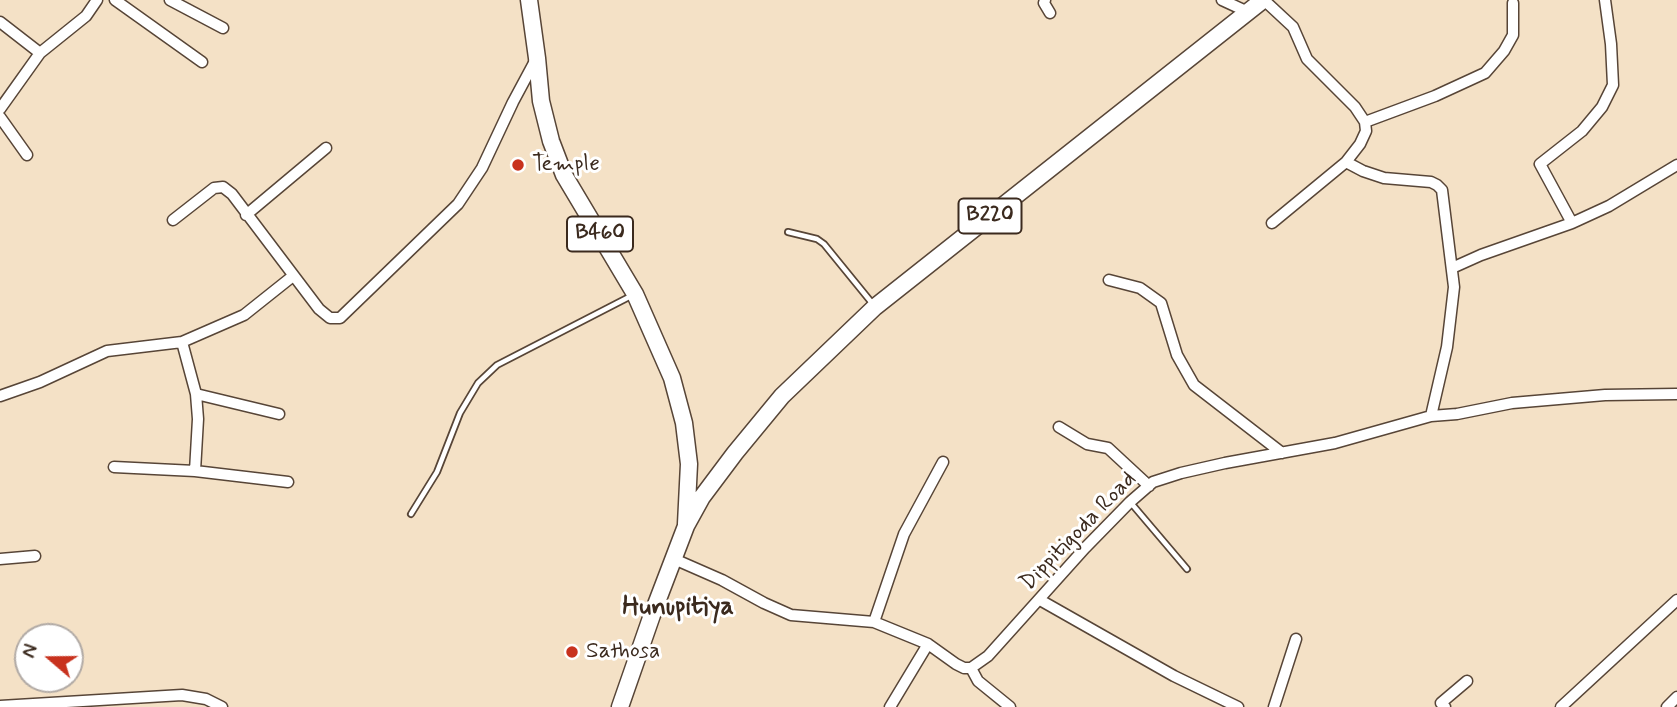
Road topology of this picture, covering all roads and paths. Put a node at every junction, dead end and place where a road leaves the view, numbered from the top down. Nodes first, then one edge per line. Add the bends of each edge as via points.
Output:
1 (97, 0) edge
2 (116, 0) edge
3 (170, 0) edge
4 (529, 0) edge
5 (1045, 0) edge
6 (1223, 0) edge
7 (1263, 0) edge
8 (1605, 0) edge
9 (1513, 3) dead end
10 (1248, 12) junction
11 (1051, 13) dead end
12 (0, 22) edge
13 (223, 28) dead end
14 (40, 53) junction
15 (537, 58) junction
16 (202, 62) dead end
17 (0, 109) edge
18 (0, 117) edge
19 (1365, 122) junction
20 (326, 148) dead end
21 (27, 155) dead end
22 (1346, 162) junction
23 (1677, 164) edge
24 (246, 215) junction
25 (173, 220) dead end
26 (1272, 223) dead end
27 (1572, 223) junction
28 (788, 232) dead end
29 (1452, 268) junction
30 (293, 276) junction
31 (1109, 281) dead end
32 (635, 294) junction
33 (875, 307) junction
34 (182, 342) junction
35 (196, 394) junction
36 (1677, 394) edge
37 (0, 396) edge
38 (279, 414) dead end
39 (1431, 416) junction
40 (1059, 427) dead end
41 (1282, 453) junction
42 (943, 462) dead end
43 (114, 467) dead end
44 (195, 471) junction
45 (288, 482) dead end
46 (1149, 486) junction
47 (1130, 502) junction
48 (411, 514) dead end
49 (686, 526) junction
50 (35, 556) dead end
51 (0, 559) edge
52 (674, 559) junction
53 (1187, 569) dead end
54 (1040, 600) junction
55 (1677, 600) edge
56 (874, 622) junction
57 (1296, 639) dead end
58 (928, 644) junction
59 (971, 668) junction
60 (1467, 681) dead end
61 (1677, 697) edge
62 (0, 706) edge
63 (222, 707) edge
64 (620, 707) edge
65 (890, 707) edge
66 (1010, 707) edge
67 (1238, 707) edge
68 (1274, 707) edge
69 (1445, 707) edge
70 (1561, 707) edge
71 (1667, 707) edge

1 - 14 street via 86,16
2 - 16 street
3 - 13 street
4 - 15 main road, B460
5 - 11 street
6 - 10 street
7 - 10 main road, B220
7 - 19 street via 1293,27 1307,59
8 - 27 street via 1613,85 1582,131 1539,164
9 - 19 street via 1513,35 1485,73
10 - 33 main road, B220
12 - 14 street
14 - 17 street
15 - 30 street via 482,168 458,204 340,318 330,318 319,309
15 - 32 main road, B460 via 541,101 564,175
18 - 21 street
19 - 22 street via 1360,145
20 - 24 street
22 - 26 street
22 - 29 street via 1384,178 1437,184 1442,190
23 - 27 street
24 - 25 street via 223,187 214,188
24 - 30 street
27 - 29 street
28 - 33 lane via 824,244
29 - 39 street via 1452,317
30 - 34 street via 244,315
31 - 41 street via 1140,288 1161,303 1177,355 1194,385
32 - 48 lane via 497,365 478,383 460,413 437,472
32 - 49 main road, B460 via 672,378 684,423 689,464
33 - 49 main road, B220 via 782,396 710,486
34 - 35 street
34 - 37 street via 107,351
35 - 38 street
35 - 44 street
36 - 39 street, Dippitigoda Road via 1512,403
39 - 41 street, Dippitigoda Road
40 - 46 street via 1087,444 1108,449
41 - 46 street, Dippitigoda Road via 1181,473
42 - 56 street via 904,534
43 - 44 street
44 - 45 street
46 - 47 street, Dippitigoda Road
47 - 53 lane
47 - 54 street, Dippitigoda Road
49 - 52 main road
50 - 51 street
52 - 56 street via 791,615
52 - 64 main road
54 - 59 street, Dippitigoda Road
54 - 67 street
55 - 70 street
56 - 58 street
57 - 68 street
58 - 59 street via 956,664
58 - 65 street
59 - 66 street via 978,681
60 - 69 street via 1441,703
61 - 71 street
62 - 63 street via 182,695

